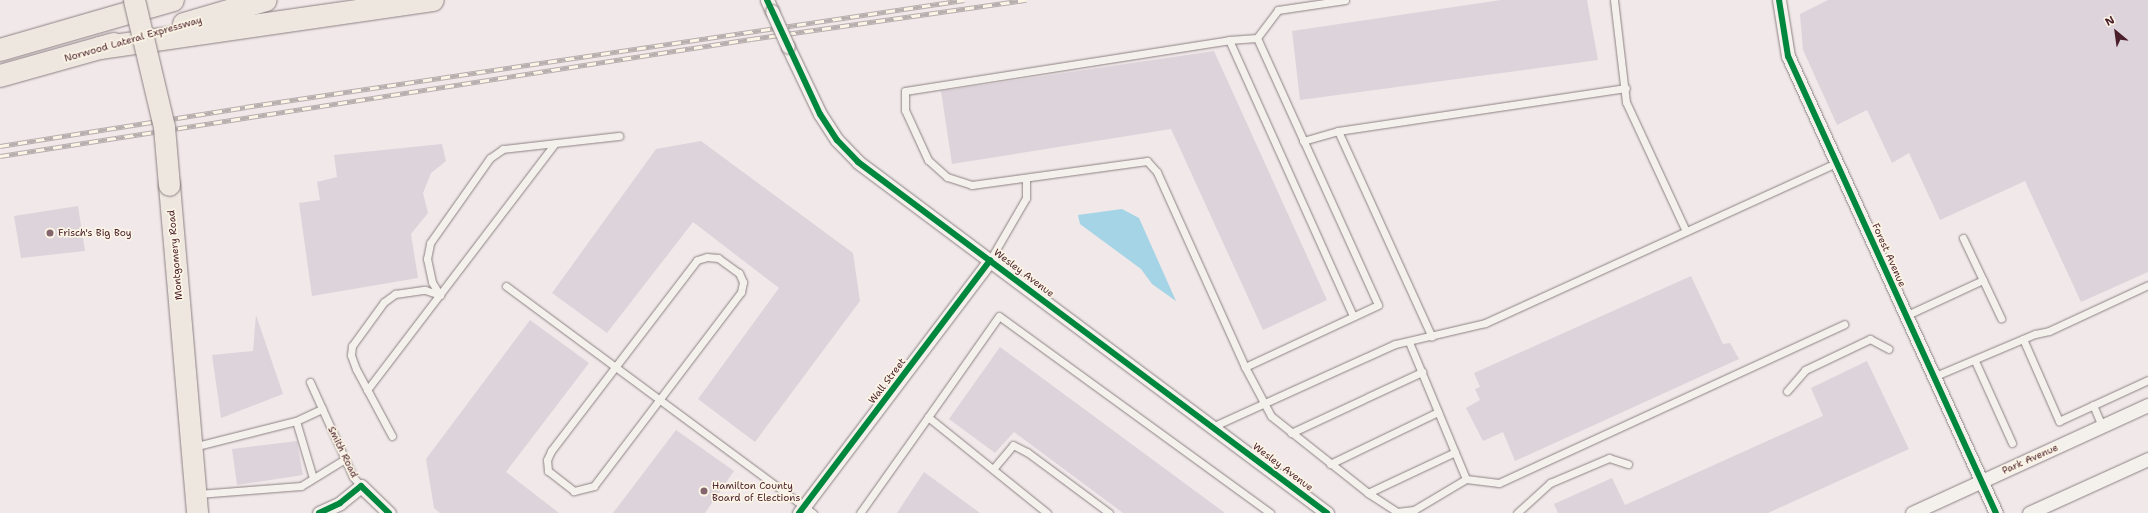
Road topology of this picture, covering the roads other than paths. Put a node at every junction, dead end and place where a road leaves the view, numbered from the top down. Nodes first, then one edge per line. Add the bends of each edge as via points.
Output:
1 (134, 0) edge
2 (172, 0) edge
3 (266, 0) edge
4 (433, 0) edge
5 (1345, 0) edge
6 (1614, 0) edge
7 (1779, 0) edge
8 (769, 6) edge
9 (1257, 38) junction
10 (1229, 40) junction
11 (100, 48) junction
12 (0, 50) edge
13 (0, 76) edge
14 (1626, 88) junction
15 (1338, 131) junction
16 (619, 136) dead end
17 (1304, 141) junction
18 (555, 143) junction
19 (1836, 162) junction
20 (1026, 178) junction
21 (1686, 231) junction
22 (1963, 238) dead end
23 (990, 260) junction
24 (1983, 280) junction
25 (2148, 285) edge
26 (506, 286) dead end
27 (440, 295) junction
28 (1353, 316) junction
29 (1905, 316) junction
30 (2001, 318) dead end
31 (1844, 324) dead end
32 (1432, 337) junction
33 (2023, 339) junction
34 (1409, 342) junction
35 (1889, 349) dead end
36 (1975, 361) junction
37 (615, 366) junction
38 (1245, 366) junction
39 (1422, 372) junction
40 (1933, 377) junction
41 (2148, 380) edge
42 (310, 382) dead end
43 (367, 390) junction
44 (1787, 391) dead end
45 (658, 399) junction
46 (1264, 404) junction
47 (2093, 405) junction
48 (2148, 405) edge
49 (322, 409) junction
50 (1438, 412) junction
51 (928, 417) junction
52 (296, 421) junction
53 (2102, 426) junction
54 (1212, 427) junction
55 (1291, 433) junction
56 (392, 436) dead end
57 (2012, 443) dead end
58 (191, 448) junction
59 (1455, 452) junction
60 (345, 459) junction
61 (2148, 459) edge
62 (1330, 464) junction
63 (1628, 464) dead end
64 (993, 469) junction
65 (312, 478) junction
66 (1466, 479) junction
67 (1982, 481) junction
68 (361, 486) junction
69 (1368, 493) junction
70 (196, 504) edge
71 (806, 511) edge
72 (319, 513) edge
73 (389, 513) edge
74 (860, 513) edge
75 (1047, 513) edge
76 (1109, 513) edge
77 (1270, 513) edge
78 (1327, 513) edge
79 (1517, 513) edge
80 (1912, 513) edge
81 (1996, 513) edge
82 (2029, 513) edge

1 - 58 main road, Montgomery Road, bridge via 164,126
2 - 12 highway
3 - 11 highway, Norwood Lateral Expressway
4 - 11 highway
5 - 9 lane via 1278,10
6 - 14 lane
7 - 19 street, Forest Avenue via 1788,56
8 - 23 street, Wesley Avenue, bridge via 820,114 842,145 858,162
9 - 10 lane
9 - 17 lane
10 - 20 lane via 905,91 905,110 928,160 947,177 972,185
10 - 28 lane
11 - 13 highway, Norwood Lateral Expressway
14 - 15 lane
14 - 21 lane via 1626,102 1631,115
15 - 17 lane
15 - 32 lane
16 - 18 lane
17 - 28 lane via 1378,305
18 - 27 lane
18 - 27 lane via 503,149 490,158 430,243 428,259 432,282
19 - 21 lane
19 - 29 street, Forest Avenue
20 - 23 lane via 1026,198
20 - 38 lane via 1147,162 1157,172
21 - 32 lane via 1485,323
22 - 24 lane
23 - 54 street, Wesley Avenue
23 - 71 street, Wall Street
24 - 29 lane
24 - 30 lane
25 - 33 lane via 2050,331
26 - 37 lane
27 - 43 lane
27 - 43 lane via 425,290 410,291 395,294 384,302 352,346 351,355
28 - 38 lane
29 - 40 street, Forest Avenue
31 - 66 lane via 1499,483
32 - 34 lane
33 - 36 lane
33 - 47 lane via 2059,421
34 - 39 lane
34 - 46 lane via 1395,344
35 - 44 lane via 1870,339 1805,370
36 - 40 lane
36 - 57 lane
37 - 45 lane
37 - 45 lane via 551,451 548,460 548,471 574,491 594,486
37 - 45 lane via 698,260 707,257 718,258 739,273 743,282 741,292
38 - 46 lane
39 - 50 lane
39 - 55 lane
40 - 67 street, Forest Avenue
41 - 47 lane
42 - 49 lane, Smith Road
43 - 56 lane
45 - 71 lane
46 - 54 lane
46 - 55 lane via 1271,416
47 - 53 lane
48 - 53 street, Park Avenue
49 - 52 lane
49 - 60 lane, Smith Road
50 - 59 lane
50 - 62 lane
51 - 64 lane
51 - 74 lane
51 - 77 lane via 999,316
52 - 58 lane
52 - 65 lane
53 - 67 street, Park Avenue
54 - 78 street, Wesley Avenue
55 - 62 lane
58 - 70 main road, Montgomery Road
59 - 66 lane
59 - 69 lane
60 - 65 lane
60 - 68 lane, Smith Road
61 - 82 street
62 - 69 lane
63 - 79 lane via 1609,458 1550,483
64 - 75 lane
64 - 76 lane via 1013,445 1027,452
65 - 70 lane via 301,486 236,493
66 - 69 lane via 1414,510 1397,512
67 - 80 street, Park Avenue
67 - 81 street, Forest Avenue
68 - 72 street via 340,504
68 - 73 street, Smith Road

